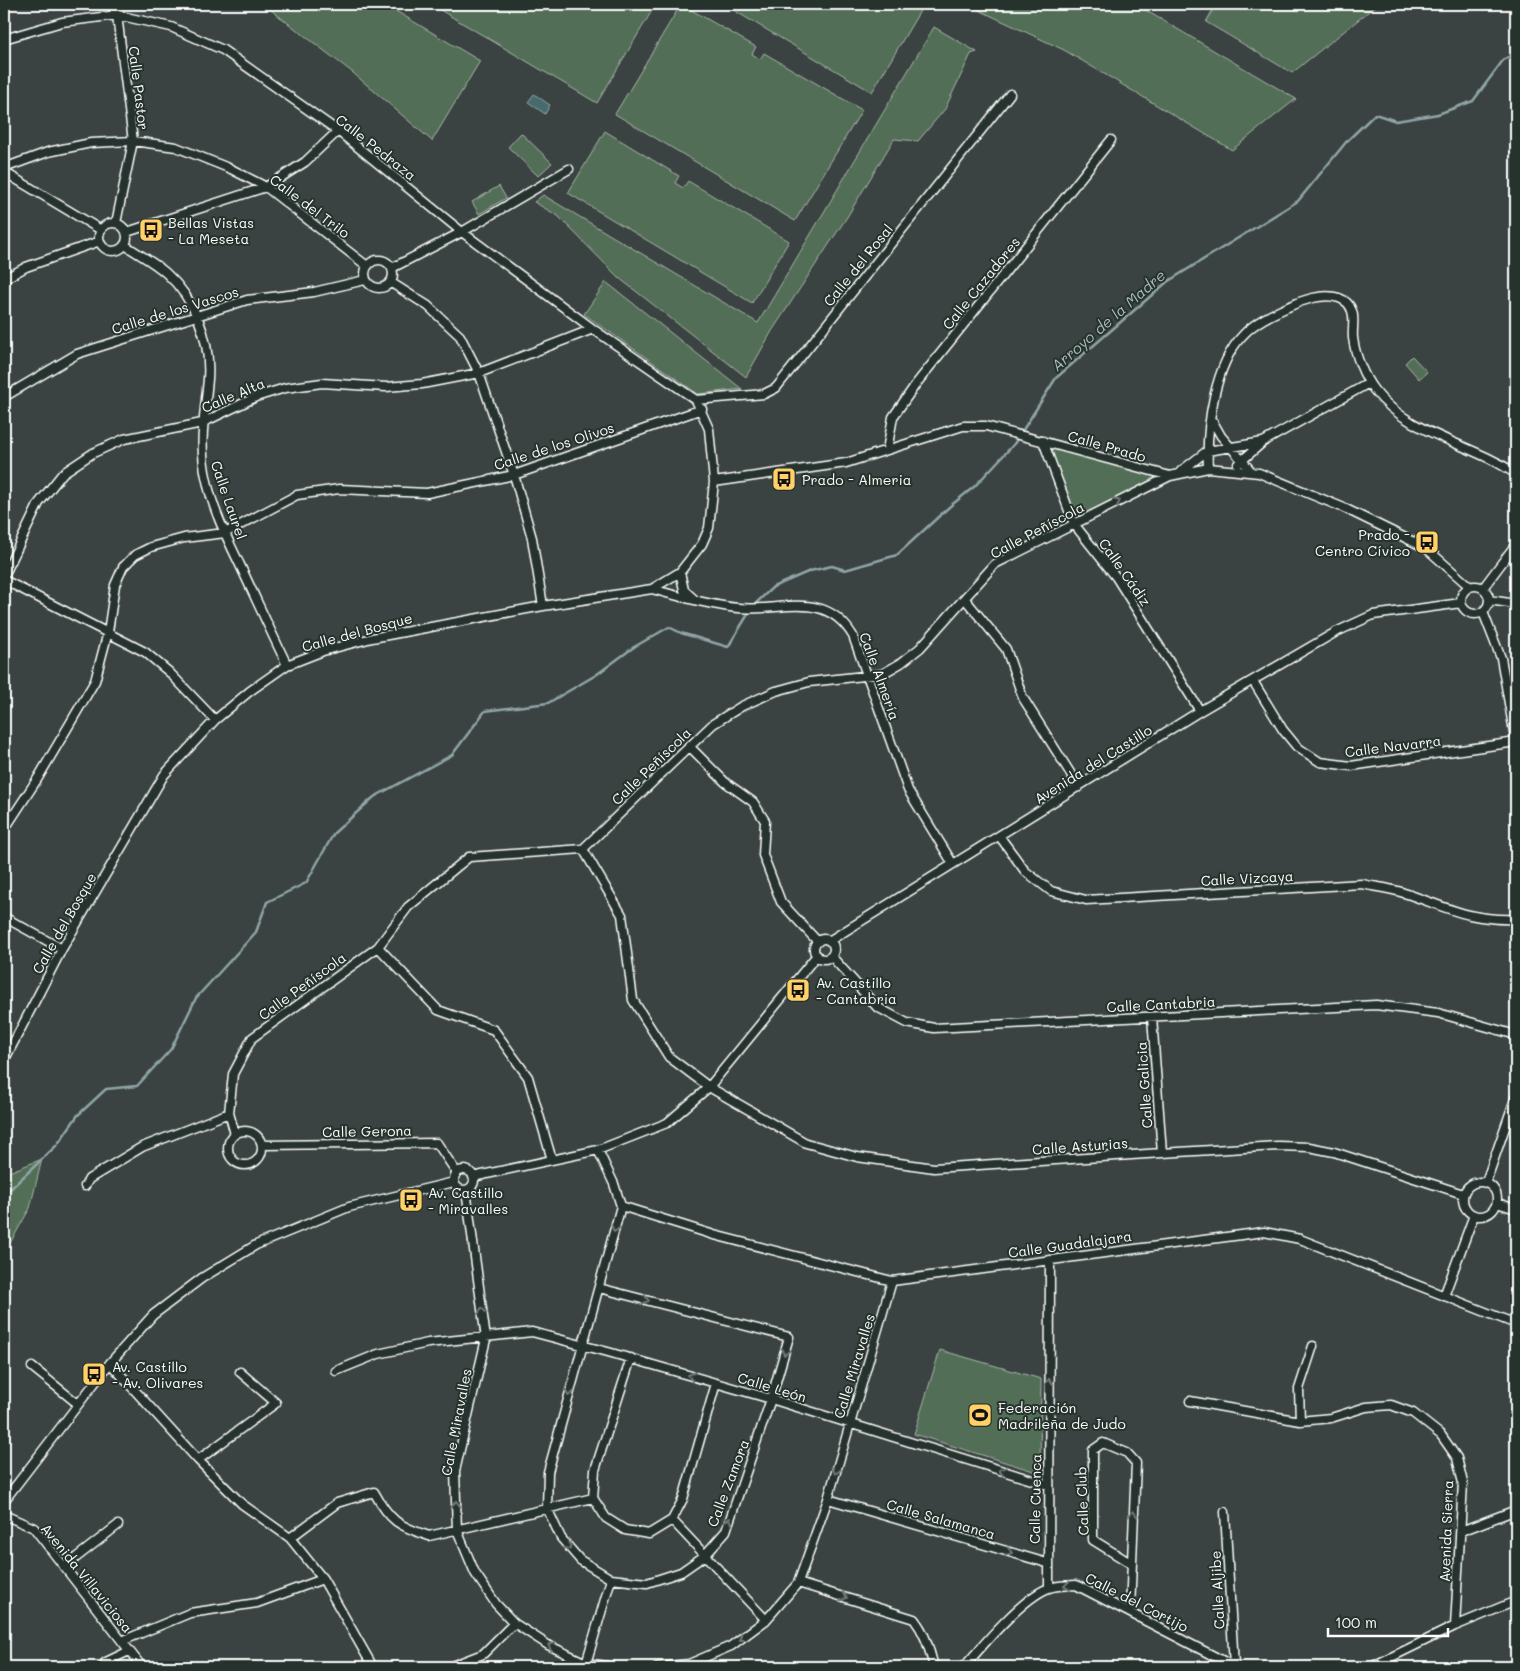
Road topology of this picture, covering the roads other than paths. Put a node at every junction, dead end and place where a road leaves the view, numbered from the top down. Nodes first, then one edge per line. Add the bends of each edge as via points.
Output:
1 (111, 4) edge
2 (117, 16) junction
3 (4, 39) edge
4 (1010, 94) dead end
5 (338, 131) junction
6 (1111, 140) dead end
7 (133, 142) junction
8 (4, 168) edge
9 (570, 169) dead end
10 (4, 172) edge
11 (266, 187) junction
12 (116, 223) junction
13 (101, 230) junction
14 (127, 232) junction
15 (462, 232) junction
16 (100, 241) junction
17 (125, 245) junction
18 (367, 266) junction
19 (392, 268) junction
20 (4, 279) edge
21 (366, 280) junction
22 (390, 282) junction
23 (197, 315) junction
24 (593, 330) junction
25 (479, 373) junction
26 (1369, 383) junction
27 (4, 397) edge
28 (696, 400) junction
29 (702, 409) junction
30 (1212, 418) junction
31 (202, 423) junction
32 (1043, 441) junction
33 (1263, 442) junction
34 (1230, 447) junction
35 (887, 450) junction
36 (1208, 451) junction
37 (1242, 461) junction
38 (1208, 468) junction
39 (1230, 469) junction
40 (1252, 472) junction
41 (1178, 473) junction
42 (1516, 474) edge
43 (514, 475) junction
44 (1170, 476) junction
45 (714, 482) junction
46 (1074, 524) junction
47 (225, 533) junction
48 (1516, 544) edge
49 (4, 576) edge
50 (4, 580) edge
51 (681, 580) junction
52 (664, 582) junction
53 (1470, 587) junction
54 (1483, 588) junction
55 (652, 589) junction
56 (672, 594) junction
57 (964, 599) junction
58 (1489, 600) junction
59 (696, 601) junction
60 (1461, 603) junction
61 (1516, 604) edge
62 (542, 606) junction
63 (1483, 612) junction
64 (108, 632) junction
65 (287, 665) junction
66 (868, 677) junction
67 (1253, 680) junction
68 (1200, 711) junction
69 (215, 720) junction
70 (1516, 742) edge
71 (690, 746) junction
72 (1079, 787) junction
73 (4, 830) edge
74 (1000, 836) junction
75 (583, 849) junction
76 (953, 864) junction
77 (4, 917) edge
78 (1516, 919) edge
79 (829, 941) junction
80 (818, 942) junction
81 (378, 946) junction
82 (62, 950) junction
83 (817, 955) junction
84 (831, 956) junction
85 (1152, 1017) junction
86 (1516, 1035) edge
87 (4, 1037) edge
88 (13, 1040) junction
89 (4, 1061) edge
90 (709, 1087) junction
91 (1516, 1096) edge
92 (229, 1113) junction
93 (235, 1134) junction
94 (262, 1145) junction
95 (598, 1150) junction
96 (1162, 1152) junction
97 (552, 1160) junction
98 (457, 1172) junction
99 (473, 1177) junction
100 (454, 1182) junction
101 (1486, 1182) junction
102 (85, 1186) dead end
103 (466, 1190) junction
104 (1462, 1194) junction
105 (1497, 1203) junction
106 (621, 1206) junction
107 (1516, 1209) edge
108 (1474, 1215) junction
109 (1050, 1260) junction
110 (892, 1280) junction
111 (599, 1288) junction
112 (1444, 1296) junction
113 (1516, 1324) edge
114 (486, 1339) junction
115 (582, 1346) junction
116 (1313, 1346) dead end
117 (631, 1358) junction
118 (110, 1363) junction
119 (32, 1367) dead end
120 (336, 1371) dead end
121 (240, 1372) dead end
122 (716, 1383) junction
123 (771, 1399) junction
124 (1190, 1401) dead end
125 (78, 1404) junction
126 (1300, 1421) junction
127 (850, 1424) junction
128 (198, 1460) junction
129 (1048, 1485) junction
130 (593, 1498) junction
131 (828, 1499) junction
132 (4, 1501) edge
133 (547, 1508) junction
134 (1516, 1510) edge
135 (1225, 1512) dead end
136 (4, 1515) edge
137 (672, 1520) junction
138 (118, 1525) dead end
139 (457, 1530) junction
140 (1461, 1531) junction
141 (290, 1538) junction
142 (704, 1556) junction
143 (1130, 1563) junction
144 (1047, 1564) junction
145 (64, 1567) junction
146 (323, 1579) junction
147 (611, 1579) junction
148 (798, 1583) junction
149 (1049, 1588) junction
150 (1516, 1601) edge
151 (1130, 1611) junction
152 (766, 1620) junction
153 (514, 1623) junction
154 (1455, 1626) junction
155 (122, 1641) junction
156 (129, 1651) junction
157 (586, 1665) edge
158 (101, 1667) edge
159 (142, 1667) edge
160 (373, 1667) edge
161 (449, 1667) edge
162 (614, 1667) edge
163 (657, 1667) edge
164 (934, 1667) edge
165 (964, 1667) edge
166 (1234, 1667) edge
167 (1371, 1667) edge

1 - 2 street, Calle Pastor
2 - 3 street, Calle Pedraza via 62,22
2 - 5 street, Calle Pedraza via 171,26 223,50
2 - 7 street, Calle Pastor
4 - 28 street, Calle del Rosal via 776,388 764,394
5 - 11 street via 305,162
5 - 15 street, Calle Pedraza
6 - 35 street, Calle Cazadores via 916,384 893,416
7 - 8 street, Calle del Trilo via 91,144 48,152
7 - 11 street, Calle del Trilo via 176,147
7 - 12 street, Calle Pastor
9 - 15 street
10 - 13 street
11 - 14 street
11 - 18 street, Calle del Trilo
12 - 13 street via 104,225
12 - 14 street
13 - 16 street
14 - 17 street
15 - 19 street
15 - 24 street, Calle Pedraza
16 - 17 street via 111,251
16 - 20 street via 26,267
17 - 23 street, Calle Laurel via 166,273
18 - 19 street via 383,260
18 - 21 street
19 - 22 street
21 - 22 street via 369,285 380,288
21 - 23 street, Calle de los Vascos via 314,292 247,300
22 - 25 street via 428,306 460,336
23 - 27 street, Calle de los Vascos via 77,354
23 - 31 street, Calle Laurel via 207,347 208,377
24 - 25 street, Calle Alta
24 - 28 street, Calle Pedraza
25 - 31 street, Calle Alta via 386,387 322,383 285,388 256,397
25 - 43 street
26 - 30 street via 1353,339 1352,312 1348,303 1339,298 1301,300 1270,315 1243,335 1223,366 1213,401
26 - 33 street
26 - 42 street via 1385,404 1426,432 1489,457
28 - 29 street
29 - 43 street, Calle de los Olivos
29 - 45 street via 709,429
30 - 34 street via 1215,428
30 - 36 street
31 - 47 street, Calle Laurel via 201,454 207,483
31 - 49 street, Calle Alta via 124,440 93,453 63,473 39,503
32 - 35 street, Calle Prado via 986,426 963,426
32 - 44 street, Calle Prado
32 - 46 street, Calle Cádiz
33 - 34 street
33 - 37 street
34 - 36 street
34 - 37 street
35 - 45 street, Calle Prado via 846,463
36 - 38 street
36 - 41 street
37 - 39 street
37 - 40 street
38 - 39 street
38 - 41 street
39 - 40 street
40 - 53 street via 1344,508 1426,548
41 - 44 street
43 - 47 street, Calle de los Olivos via 427,493 339,489 297,495
43 - 62 street via 532,538
46 -> 44 street, Calle Peñíscola
45 - 51 street via 709,528
46 - 57 street, Calle Peñíscola via 995,564
46 - 68 street, Calle Cádiz via 1116,577
47 - 64 street, Calle de los Olivos via 184,538 135,554 122,567 115,585
47 - 65 street, Calle Laurel
48 - 54 street
50 - 64 street
51 - 52 street, Calle del Bosque via 672,577
51 - 56 street
51 - 59 street
52 - 55 street, Calle del Bosque
52 - 56 street via 664,588
53 - 54 street
53 - 60 street via 1463,594
54 - 58 street
55 - 56 street, Calle Almería
55 - 62 street, Calle del Bosque
56 - 59 street, Calle Almería
57 - 66 street, Calle Peñíscola via 920,648 882,674
57 - 72 street via 1006,649 1023,698
58 - 61 street
58 - 63 street
59 - 66 street, Calle Almería via 767,609 799,604 832,613 846,624 853,636
60 - 63 street via 1469,613
60 - 67 street, Avenida del Castillo via 1373,615 1336,632
62 - 65 street, Calle del Bosque via 372,638
63 - 70 street via 1501,658
64 - 69 street via 145,652
64 - 73 street, Calle de los Olivos via 95,681
65 - 69 street, Calle del Bosque
66 - 71 street, Calle Peñíscola via 809,682 776,691 720,720
66 - 76 street, Calle Almería via 908,790
67 - 68 street, Avenida del Castillo
67 - 70 street, Calle Navarra via 1283,730 1297,747 1320,762 1351,766
68 - 72 street, Avenida del Castillo
69 - 82 street, Calle del Bosque via 164,776
71 - 75 street, Calle Peñíscola
71 - 80 street via 725,782 753,802 765,821 763,855 782,902
72 - 74 street, Avenida del Castillo
74 - 76 street, Avenida del Castillo
74 - 78 street, Calle Vizcaya via 1026,871 1051,891 1086,900 1362,884 1402,892 1455,913 1495,920
75 - 81 street, Calle Peñíscola via 470,856 408,907
75 - 90 street, Calle Asturias via 622,915 633,1000 668,1057
76 - 79 street, Avenida del Castillo
77 - 82 street
79 - 80 street via 823,939
79 - 84 street via 834,948
80 - 83 street via 815,947
81 - 92 street, Calle Peñíscola via 252,1038 233,1074
81 - 97 street via 438,1010 494,1030 528,1077
82 - 88 street, Calle del Bosque
83 - 84 street via 825,959
83 - 90 street
84 - 85 street, Calle Cantabria via 877,1007 907,1023 934,1028
85 - 86 street, Calle Cantabria via 1390,1006 1448,1015
85 - 96 street, Calle Galicia
87 - 88 street
88 - 89 street, Calle del Bosque
90 - 95 street via 667,1123
90 - 96 street, Calle Asturias via 806,1143 857,1157 934,1168
91 - 101 street
92 - 93 street, Calle Peñíscola
92 - 102 street via 142,1147 89,1179
93 - 94 street via 252,1133
93 - 94 street via 228,1153 238,1164 252,1164 261,1153
94 - 98 street, Calle Gerona via 437,1143
95 - 97 street
95 - 106 street
96 - 104 street, Calle Asturias via 1309,1147 1334,1152
97 - 99 street
98 - 99 street via 467,1171
98 - 100 street
99 - 103 street via 471,1187
100 - 103 street via 459,1189
100 - 118 street via 349,1207 256,1245 202,1278 153,1315
101 - 104 street via 1474,1182
101 - 105 street via 1496,1191
114 -> 103 street, Calle Miravalles
104 - 108 street via 1464,1206
105 - 107 street
105 - 108 street via 1492,1212
106 - 110 street, Calle Guadalajara via 714,1235
106 -> 111 street, Calle Zamora
108 - 112 street
109 - 110 street, Calle Guadalajara
109 - 112 street, Calle Guadalajara via 1264,1232 1300,1239
129 -> 109 street, Calle Cuenca
110 - 127 street, Calle Miravalles
111 - 115 street, Calle Zamora
111 -> 123 street, Calle Zamora via 789,1337
112 - 113 street, Calle Guadalajara
114 - 115 street, Calle León via 532,1332
114 - 120 street, Calle León via 428,1343 378,1354
139 -> 114 street, Calle Miravalles via 455,1471
115 - 117 street, Calle León
115 -> 133 street, Calle Zamora via 548,1472
116 - 126 street via 1299,1389
122 -> 117 street, Calle León
117 - 130 street via 596,1470
118 - 125 street
118 - 128 street
119 - 125 street
121 - 128 street via 276,1403
122 - 123 street, Calle León
122 - 137 street via 683,1499
123 - 127 street, Calle León
142 -> 123 street, Calle Zamora via 726,1531
124 - 126 street, Avenida Sierra
125 - 132 street
126 - 140 street, Avenida Sierra via 1331,1418 1366,1407 1391,1406 1413,1412 1441,1435 1457,1458 1463,1483
129 -> 127 street, Calle León
127 -> 131 street, Calle Miravalles
128 - 141 street via 242,1504
129 - 144 street, Calle Cuenca
130 - 133 street
130 - 137 street via 606,1518 625,1530 649,1534
131 -> 144 street, Calle Salamanca
131 - 148 street, Calle Miravalles
133 - 139 street
133 -> 147 street, Calle Zamora via 561,1538 580,1560
134 - 140 street
135 - 166 street, Calle Aljibe
136 - 145 street, Avenida Villaviciosa via 34,1528
137 - 142 street
138 - 145 street
139 - 141 street via 429,1536 405,1528 386,1513 374,1492 337,1503
139 - 153 street, Calle Miravalles via 475,1573 496,1604
140 - 154 street, Avenida Sierra
141 - 146 street
142 - 147 street, Calle Zamora via 681,1572 647,1583
142 - 152 street
143 -> 143 street, Calle Club via 1136,1463 1126,1453 1102,1443 1092,1450 1094,1540
143 - 151 street, Calle Club
144 - 149 street, Calle Cuenca
145 - 155 street, Avenida Villaviciosa
146 - 155 street via 257,1603 190,1613
146 - 160 street
147 - 157 street
148 - 152 street, Calle Miravalles
148 -> 164 street via 914,1619 925,1634
151 -> 149 street, Calle del Cortijo via 1076,1585
149 - 165 street, Calle del Cortijo via 998,1628
150 - 154 street
151 - 166 street, Calle del Cortijo
152 -> 163 street, Calle Miravalles via 731,1646 688,1664
157 -> 153 street, Calle Miravalles
153 - 161 street via 483,1654
154 - 167 street
155 - 156 street, Avenida Villaviciosa
156 - 158 street
156 - 159 street, Avenida Villaviciosa
157 - 162 street, Calle Miravalles

